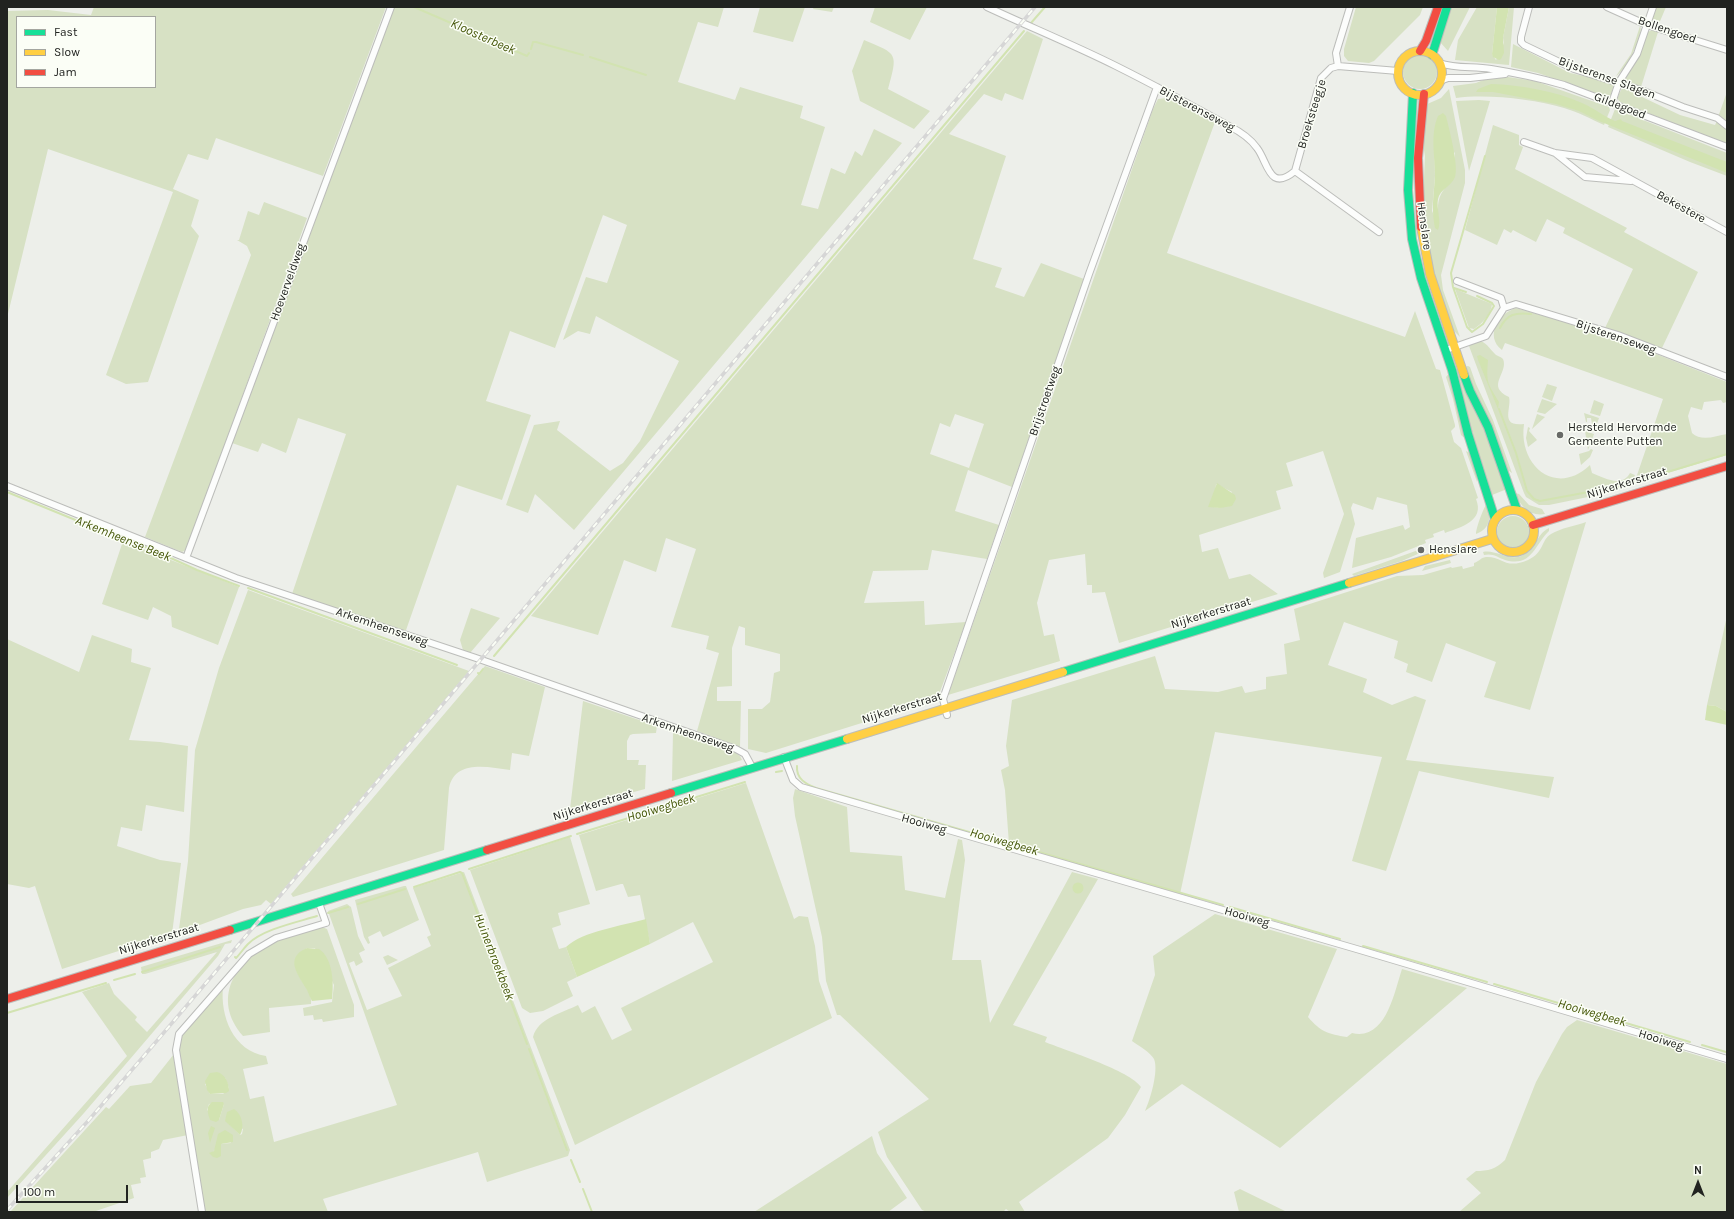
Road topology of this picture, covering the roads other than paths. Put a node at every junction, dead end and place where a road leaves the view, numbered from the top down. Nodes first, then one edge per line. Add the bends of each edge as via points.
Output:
1 (391, 7) edge
2 (987, 7) edge
3 (1350, 7) edge
4 (1438, 7) edge
5 (1447, 7) edge
6 (1530, 7) edge
7 (1607, 7) edge
8 (1653, 7) edge
9 (1647, 25) junction
10 (1727, 50) edge
11 (1420, 51) junction
12 (1432, 55) junction
13 (1439, 63) junction
14 (1338, 66) junction
15 (1398, 71) junction
16 (1510, 73) junction
17 (1440, 81) junction
18 (1619, 82) junction
19 (1157, 88) junction
20 (1413, 93) junction
21 (1424, 94) junction
22 (1612, 103) junction
23 (1727, 126) edge
24 (1524, 142) dead end
25 (1727, 147) edge
26 (1555, 153) junction
27 (1294, 170) junction
28 (1634, 181) junction
29 (1379, 232) dead end
30 (1727, 232) edge
31 (1457, 281) dead end
32 (1504, 308) junction
33 (1456, 347) junction
34 (1446, 350) junction
35 (1727, 377) edge
36 (1727, 466) edge
37 (7, 486) edge
38 (1517, 510) junction
39 (1495, 519) junction
40 (1533, 525) junction
41 (1492, 539) junction
42 (186, 558) junction
43 (946, 712) junction
44 (784, 757) junction
45 (752, 768) junction
46 (319, 903) junction
47 (7, 999) edge
48 (1727, 1059) edge
49 (202, 1212) edge

1 - 42 street, Hoeverveldweg
2 - 19 street, Bijsterenseweg
3 - 14 street, Broeksteegje via 1336,53
4 - 11 main road
5 - 12 main road
6 - 18 street, Bijsterense Slagen via 1521,37 1524,45 1574,68
7 - 9 street, Bollengoed
8 - 9 street
9 - 10 street, Bollengoed
9 - 18 street via 1636,54
11 - 12 main road
11 - 15 main road via 1412,52 1405,57
12 - 13 main road
13 - 16 street, Gildegoed via 1452,67 1490,68
13 - 17 main road via 1442,73
14 - 15 street, Broeksteegje
14 - 27 street, Broeksteegje via 1331,68 1321,78
15 - 20 main road via 1400,82
16 - 17 street, Gildegoed via 1448,78
16 - 22 street, Gildegoed via 1537,77
17 - 21 main road via 1432,91
18 - 22 street
18 - 23 street, Bijsterense Slagen via 1716,118
19 - 27 street, Bijsterenseweg via 1233,128 1250,140 1261,154 1268,172 1274,177 1284,178
19 - 43 street, Brijstroetweg via 1010,501 943,700
20 - 21 main road
20 - 34 main road, Henslare via 1409,212 1421,278
21 - 33 main road, Henslare via 1418,158 1421,236 1430,274
22 - 25 street, Gildegoed
24 - 26 street, Bekestere
26 - 28 street, Bekestere via 1592,158
26 - 28 street, Bekestere via 1585,177
27 - 29 street
28 - 30 street, Bekestere
31 - 32 street via 1501,298
32 - 33 street via 1486,336
32 - 35 street, Bijsterenseweg via 1516,304 1618,334
33 - 34 street
33 - 38 main road, Henslare via 1470,391 1488,426
34 - 39 main road, Henslare via 1468,434
36 - 40 main road, Nijkerkerstraat
37 - 42 street, Arkemheenseweg
38 - 39 main road via 1501,513
38 - 40 main road via 1524,513
39 - 41 main road via 1492,525
40 - 41 main road via 1531,543 1519,551 1505,552 1497,547
41 - 43 main road, Nijkerkerstraat
42 - 45 street, Arkemheenseweg via 236,578 736,749 745,754
43 - 44 main road, Nijkerkerstraat
44 - 45 main road, Nijkerkerstraat
44 - 48 street, Hooiweg via 793,780 801,787
45 - 46 main road, Nijkerkerstraat
46 - 47 main road, Nijkerkerstraat via 177,942
46 - 49 street via 326,922 276,938 249,954 179,1034 176,1050

